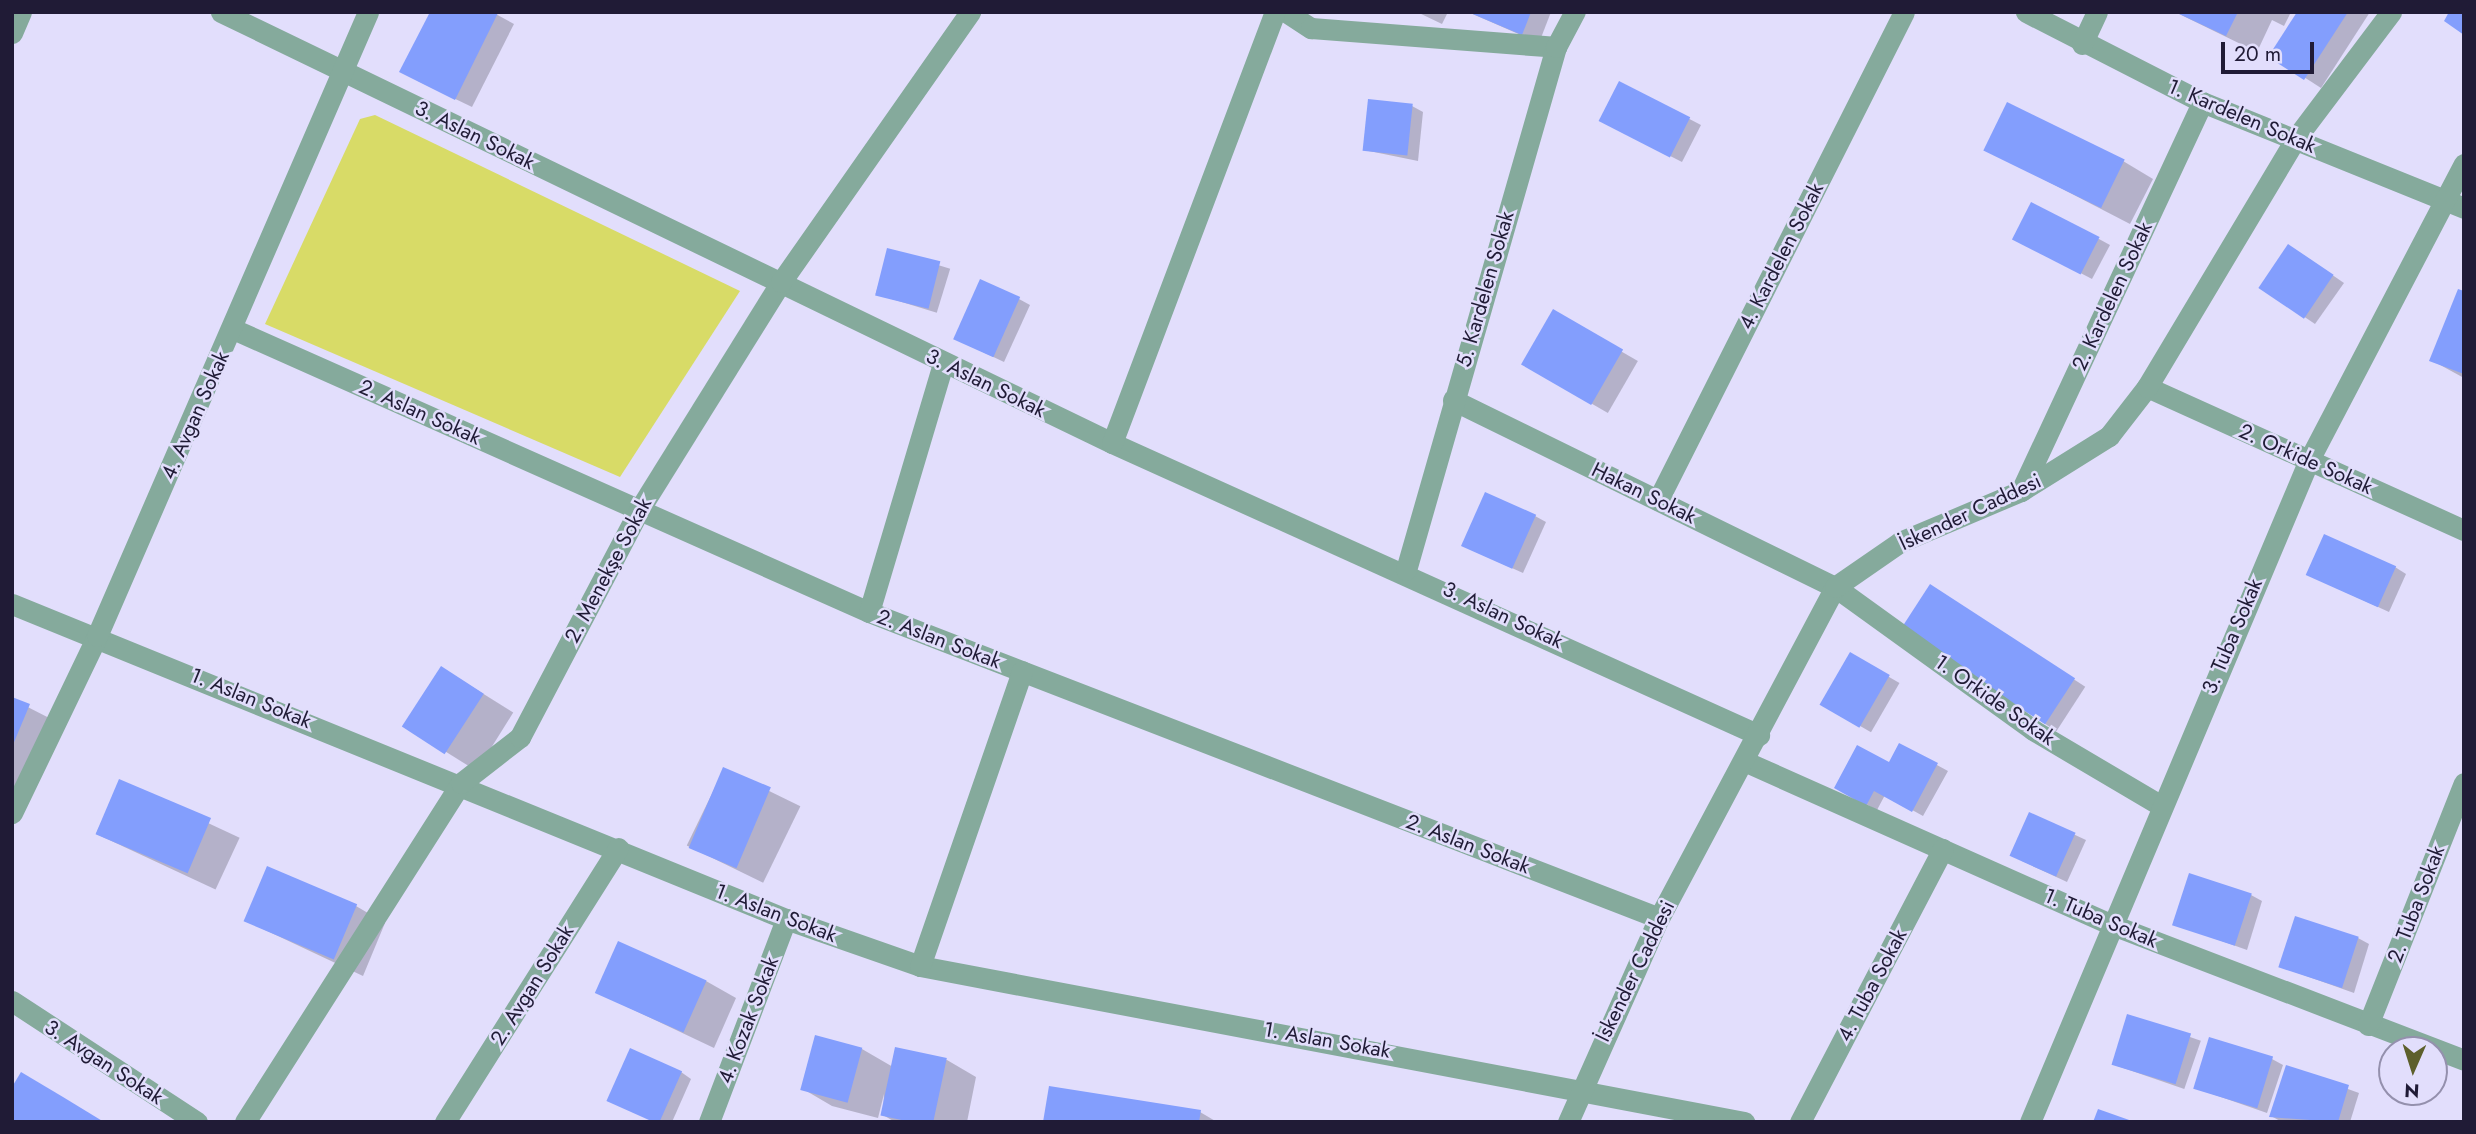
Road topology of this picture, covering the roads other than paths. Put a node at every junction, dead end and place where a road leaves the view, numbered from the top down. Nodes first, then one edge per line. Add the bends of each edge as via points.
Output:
1 (21, 12) edge
2 (221, 12) edge
3 (368, 12) edge
4 (970, 12) edge
5 (1275, 12) edge
6 (1286, 12) edge
7 (1574, 12) edge
8 (1904, 12) edge
9 (2026, 12) edge
10 (2097, 12) edge
11 (2391, 12) edge
12 (12, 33) edge
13 (2082, 44) junction
14 (1556, 47) junction
15 (343, 71) junction
16 (2202, 102) junction
17 (2296, 138) junction
18 (2464, 164) edge
19 (2454, 204) edge
20 (781, 282) junction
21 (233, 329) junction
22 (943, 363) junction
23 (2147, 387) junction
24 (1453, 400) junction
25 (1112, 443) junction
26 (2309, 460) junction
27 (2021, 491) junction
28 (1658, 500) junction
29 (639, 510) junction
30 (2464, 530) edge
31 (1406, 570) junction
32 (1835, 587) junction
33 (12, 604) edge
34 (869, 612) junction
35 (97, 636) junction
36 (1022, 671) junction
37 (1759, 735) junction
38 (1744, 761) junction
39 (461, 783) junction
40 (2464, 783) edge
41 (2160, 805) junction
42 (12, 813) edge
43 (618, 848) junction
44 (1943, 849) junction
45 (1659, 918) junction
46 (786, 919) junction
47 (2110, 924) junction
48 (920, 966) junction
49 (12, 1001) edge
50 (2368, 1025) junction
51 (2464, 1060) edge
52 (1580, 1086) junction
53 (197, 1122) edge
54 (245, 1122) edge
55 (445, 1122) edge
56 (709, 1122) edge
57 (1569, 1122) edge
58 (1744, 1122) edge
59 (1800, 1122) edge
60 (2029, 1122) edge

1 - 12 street
2 - 15 street, 3. Aslan Sokak
3 - 15 street, 4. Avgan Sokak
4 - 20 street, 2. Menekşe Sokak
5 - 25 street
6 - 14 street via 1311,28
7 - 14 street, 5. Kardelen Sokak
8 - 28 street, 4. Kardelen Sokak
9 - 13 street, 1. Kardelen Sokak
10 - 13 street
11 - 17 street, İskender Caddesi
13 - 16 street, 1. Kardelen Sokak
14 - 24 street, 5. Kardelen Sokak
15 - 20 street, 3. Aslan Sokak
15 - 21 street, 4. Avgan Sokak
16 - 17 street, 1. Kardelen Sokak
16 - 27 street, 2. Kardelen Sokak
17 - 19 street, 1. Kardelen Sokak
17 - 23 street, İskender Caddesi
18 - 19 street, 3. Tuba Sokak
19 - 26 street, 3. Tuba Sokak
20 - 22 street, 3. Aslan Sokak
20 - 29 street, 2. Menekşe Sokak
21 - 29 street, 2. Aslan Sokak
21 - 35 street, 4. Avgan Sokak
22 - 25 street, 3. Aslan Sokak
22 - 34 street
23 - 26 street, 2. Orkide Sokak
23 - 27 street, İskender Caddesi via 2109,436
24 - 28 street, Hakan Sokak
24 - 31 street, 5. Kardelen Sokak
25 - 31 street, 3. Aslan Sokak
26 - 30 street, 2. Orkide Sokak
26 - 41 street, 3. Tuba Sokak
27 - 32 street, İskender Caddesi via 1900,542
28 - 32 street, Hakan Sokak
29 - 34 street, 2. Aslan Sokak
29 - 39 street, 2. Menekşe Sokak via 520,737
31 - 37 street, 3. Aslan Sokak
32 - 37 street, İskender Caddesi
32 - 41 street, 1. Orkide Sokak via 2034,730
33 - 35 street, 1. Aslan Sokak
34 - 36 street, 2. Aslan Sokak
35 - 39 street, 1. Aslan Sokak
35 - 42 street, 4. Avgan Sokak
36 - 45 street, 2. Aslan Sokak
36 - 48 street
37 - 38 street, İskender Caddesi
38 - 44 street, 1. Tuba Sokak
38 - 45 street, İskender Caddesi
39 - 43 street, 1. Aslan Sokak
39 - 54 street, 2. Menekşe Sokak
40 - 50 street, 2. Tuba Sokak
41 - 47 street, 3. Tuba Sokak
43 - 46 street, 1. Aslan Sokak
43 - 55 street, 2. Avgan Sokak
44 - 47 street, 1. Tuba Sokak
44 - 59 street, 4. Tuba Sokak
45 - 52 street, İskender Caddesi
46 - 48 street, 1. Aslan Sokak
46 - 56 street, 4. Kozak Sokak
47 - 50 street, 1. Tuba Sokak
47 - 60 street, 3. Tuba Sokak
48 - 52 street, 1. Aslan Sokak
49 - 53 street, 3. Avgan Sokak
50 - 51 street, 1. Tuba Sokak
52 - 57 street, İskender Caddesi
52 - 58 street, 1. Aslan Sokak

